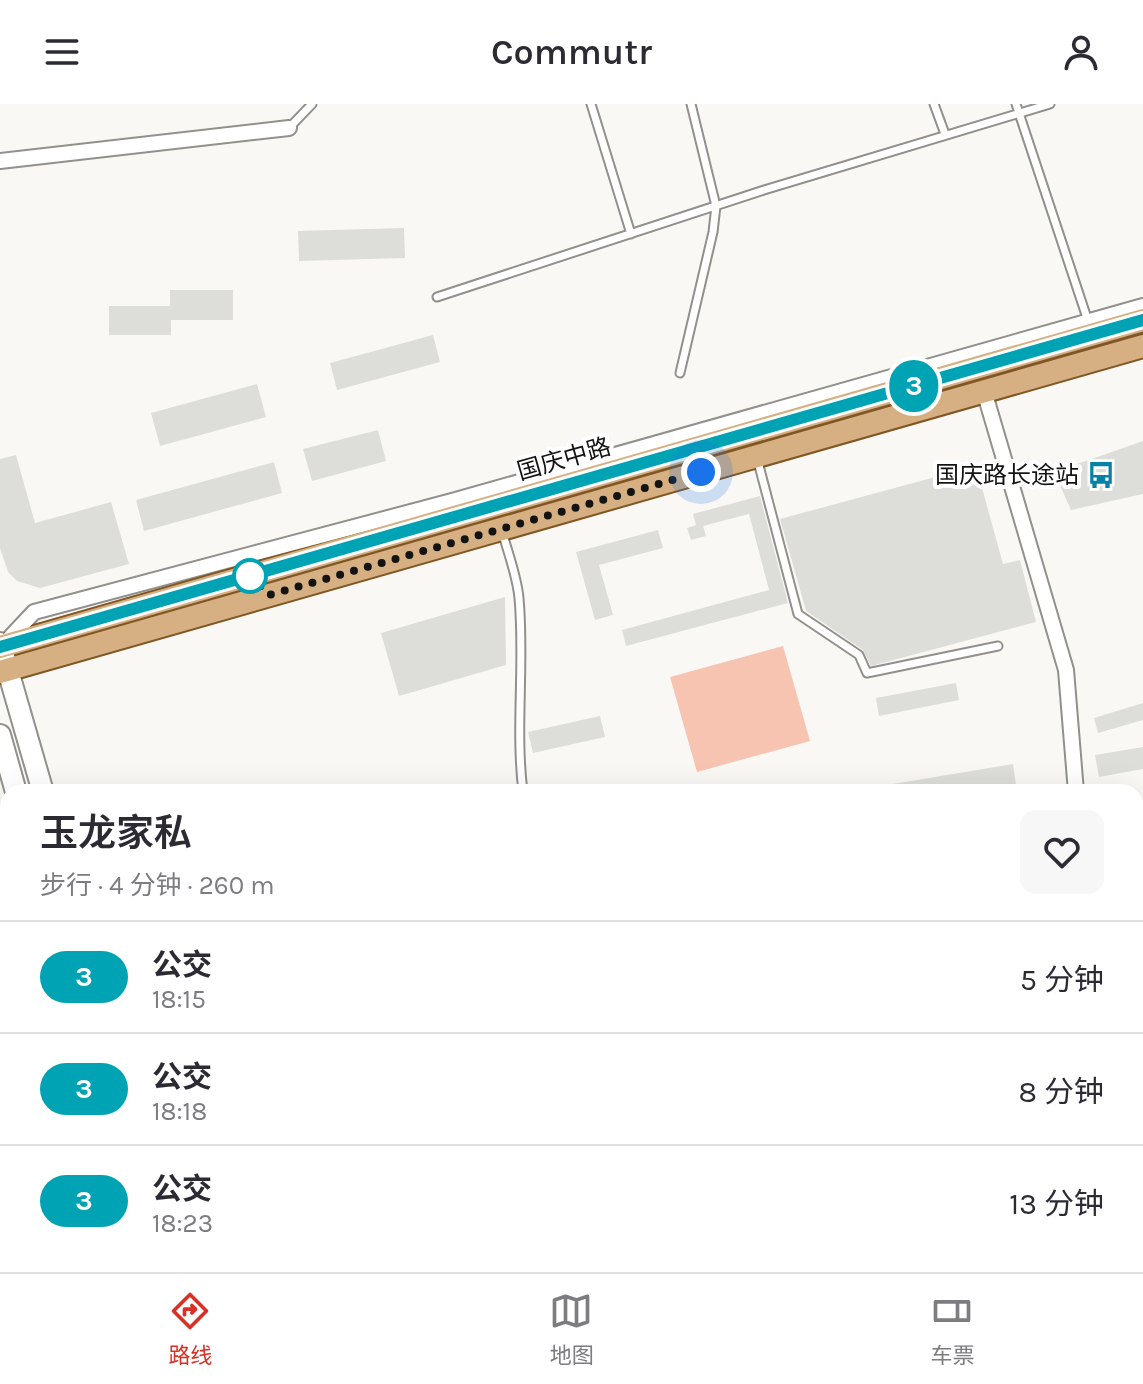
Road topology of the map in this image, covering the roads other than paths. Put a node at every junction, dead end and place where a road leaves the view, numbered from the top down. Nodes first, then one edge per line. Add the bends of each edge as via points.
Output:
1 (312, 104) edge
2 (591, 104) edge
3 (691, 104) edge
4 (934, 104) edge
5 (1016, 104) edge
6 (1050, 104) edge
7 (1019, 113) junction
8 (289, 128) joint
9 (945, 134) junction
10 (0, 161) edge
11 (716, 206) junction
12 (631, 234) junction
13 (437, 297) dead end
14 (1143, 306) edge
15 (1143, 320) edge
16 (1088, 321) junction
17 (1143, 346) edge
18 (680, 373) dead end
19 (984, 391) junction
20 (756, 456) junction
21 (501, 529) junction
22 (0, 646) edge
23 (998, 646) dead end
24 (4, 671) edge
25 (0, 735) edge
26 (14, 784) edge
27 (40, 784) edge
28 (522, 784) edge
29 (1076, 784) edge

1 - 8 lane
2 - 12 lane
3 - 11 lane
4 - 9 lane
5 - 7 lane
6 - 7 lane
7 - 9 lane
7 - 16 lane
8 - 10 street
9 - 11 lane
11 - 12 lane
11 - 18 lane
12 - 13 lane
14 - 16 street
15 - 22 main road, 国庆中路
16 - 22 street via 452,501 34,612
17 - 19 main road, 国庆中路
19 - 20 main road, 国庆中路
19 - 29 street via 1066,670
20 - 21 main road, 国庆中路
20 - 23 lane via 798,614 859,655 867,673
21 - 24 main road, 国庆中路
21 - 28 lane via 519,594
22 - 24 main road
24 - 27 main road
25 - 26 main road

